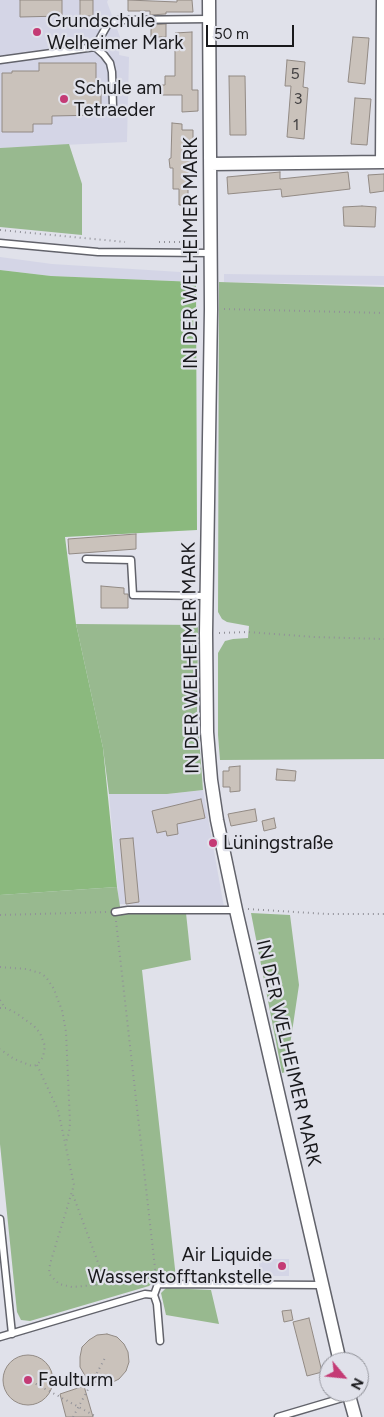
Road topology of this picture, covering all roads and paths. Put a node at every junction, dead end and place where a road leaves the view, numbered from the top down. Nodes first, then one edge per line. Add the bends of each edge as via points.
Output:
1 (209, 0) edge
2 (383, 0) edge
3 (209, 19) junction
4 (95, 47) junction
5 (0, 60) edge
6 (113, 107) dead end
7 (383, 162) edge
8 (210, 164) junction
9 (0, 230) edge
10 (128, 242) dead end
11 (156, 242) dead end
12 (0, 243) edge
13 (210, 247) junction
14 (211, 309) junction
15 (384, 313) edge
16 (86, 559) dead end
17 (206, 596) junction
18 (206, 633) junction
19 (384, 639) edge
20 (236, 910) junction
21 (115, 912) junction
22 (384, 914) edge
23 (0, 915) edge
24 (0, 967) edge
25 (0, 1000) edge
26 (0, 1008) edge
27 (6, 1008) junction
28 (0, 1049) edge
29 (37, 1065) junction
30 (66, 1142) junction
31 (72, 1193) junction
32 (0, 1219) edge
33 (106, 1284) junction
34 (158, 1284) junction
35 (322, 1285) junction
36 (154, 1295) junction
37 (12, 1334) junction
38 (0, 1337) edge
39 (160, 1341) dead end
40 (338, 1352) edge
41 (105, 1358) dead end
42 (27, 1379) dead end
43 (324, 1402) edge
44 (351, 1402) edge
45 (79, 1407) junction
46 (73, 1417) edge
47 (97, 1417) edge
48 (278, 1417) edge
49 (356, 1417) edge

1 - 3 street, IN DER WELHEIMER MARK
2 - 7 street
3 - 4 lane via 109,22
3 - 8 street, IN DER WELHEIMER MARK
4 - 5 lane
4 - 6 lane via 110,63
7 - 8 street
8 - 13 street, IN DER WELHEIMER MARK
9 - 10 path
11 - 13 path
12 - 13 lane via 98,252
13 - 14 street, IN DER WELHEIMER MARK
14 - 15 path
14 - 17 street, IN DER WELHEIMER MARK
16 - 17 lane via 131,560 133,595
17 - 18 street, IN DER WELHEIMER MARK
18 - 19 path
18 - 20 street, IN DER WELHEIMER MARK via 211,780
20 - 21 lane
20 - 22 path
20 - 35 street, IN DER WELHEIMER MARK
21 - 23 path
21 - 34 path
24 - 30 path via 26,969 46,977 62,1010 70,1123
25 - 27 path
26 - 27 path
27 - 29 path via 34,1026 44,1041 45,1051
28 - 29 path via 21,1063
29 - 30 path via 58,1110
30 - 31 path via 74,1185
31 - 33 path
31 - 33 path via 49,1273 59,1284 67,1287
32 - 37 lane
33 - 34 path via 150,1280
34 - 35 lane
34 - 36 lane
35 - 40 street, IN DER WELHEIMER MARK
36 - 37 lane via 145,1294
36 - 39 lane
37 - 38 lane
41 - 45 path
42 - 45 path
43 - 48 lane
44 - 49 street
45 - 46 path
45 - 47 path

